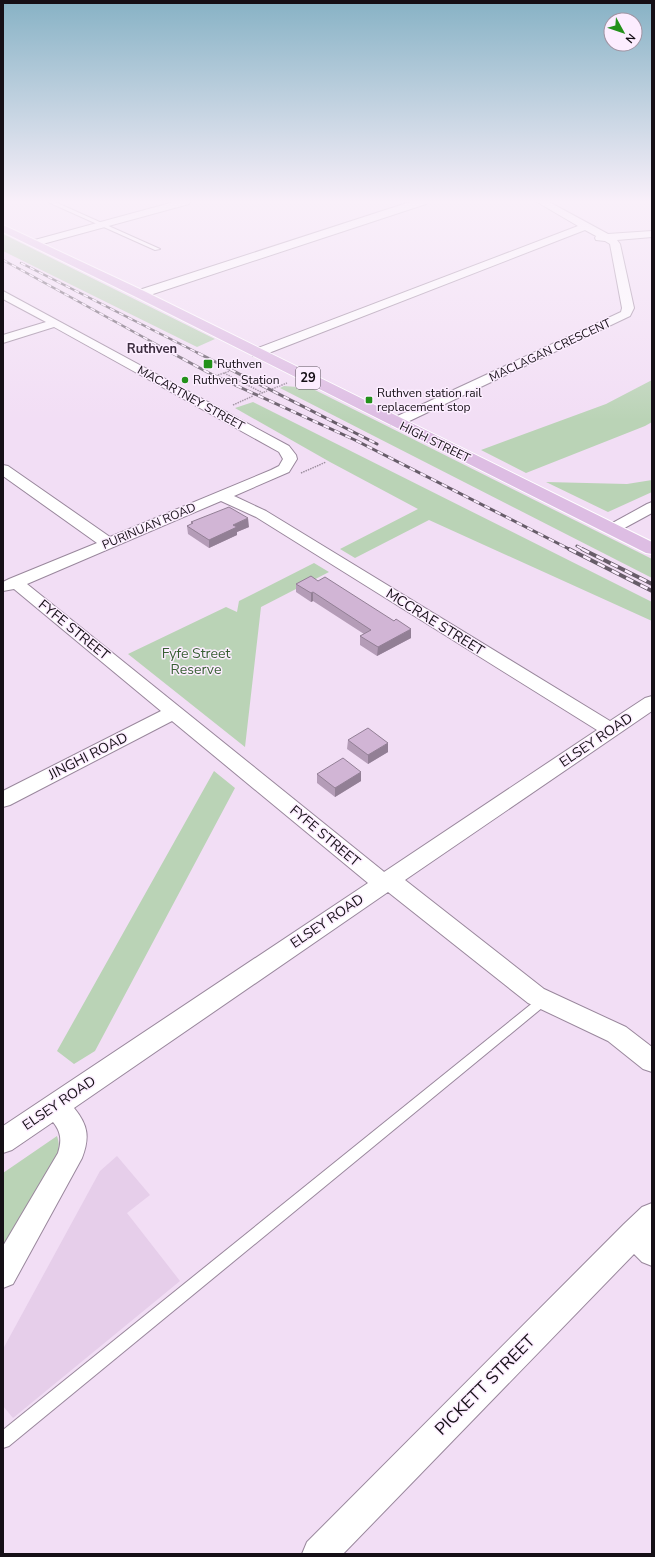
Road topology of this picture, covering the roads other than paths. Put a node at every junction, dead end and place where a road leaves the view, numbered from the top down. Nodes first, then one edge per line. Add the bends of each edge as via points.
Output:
1 (100, 275) edge
2 (199, 275) edge
3 (458, 275) edge
4 (621, 275) edge
5 (3, 294) edge
6 (140, 294) junction
7 (55, 323) junction
8 (3, 339) edge
9 (257, 353) junction
10 (396, 422) junction
11 (290, 459) joint
12 (3, 469) edge
13 (227, 494) junction
14 (652, 507) edge
15 (612, 529) junction
16 (108, 543) junction
17 (652, 549) edge
18 (9, 585) edge
19 (652, 702) edge
20 (174, 712) junction
21 (610, 730) junction
22 (3, 800) edge
23 (386, 882) junction
24 (544, 1000) junction
25 (652, 1061) edge
26 (56, 1105) junction
27 (3, 1141) edge
28 (646, 1234) edge
29 (3, 1274) edge
30 (3, 1440) edge
31 (319, 1554) edge

1 - 6 main road, HIGH STREET / 29
2 - 6 street
3 - 9 street
4 - 10 street, MACLAGAN CRESCENT via 628,308 626,314
5 - 7 street, MACARTNEY STREET
6 - 9 main road, HIGH STREET / 29
7 - 8 street
7 - 11 street, MACARTNEY STREET via 284,449
9 - 10 main road, HIGH STREET / 29
10 - 15 main road, HIGH STREET / 29
11 - 13 street, PURINUAN ROAD via 281,471
12 - 16 street
13 - 16 street, PURINUAN ROAD
13 - 21 street, MCCRAE STREET
14 - 15 street
15 - 17 main road, HIGH STREET / 29
16 - 18 street, PURINUAN ROAD
18 - 20 street, FYFE STREET
19 - 21 street, ELSEY ROAD
20 - 22 street, JINGHI ROAD
20 - 23 street, FYFE STREET via 375,877
21 - 23 street, ELSEY ROAD
23 - 24 street, FYFE STREET via 397,886
23 - 26 street, ELSEY ROAD
24 - 25 street, FYFE STREET via 617,1034
24 - 30 lane
26 - 27 street, ELSEY ROAD
26 - 29 street via 75,1134 74,1145
28 - 31 street, PICKETT STREET

